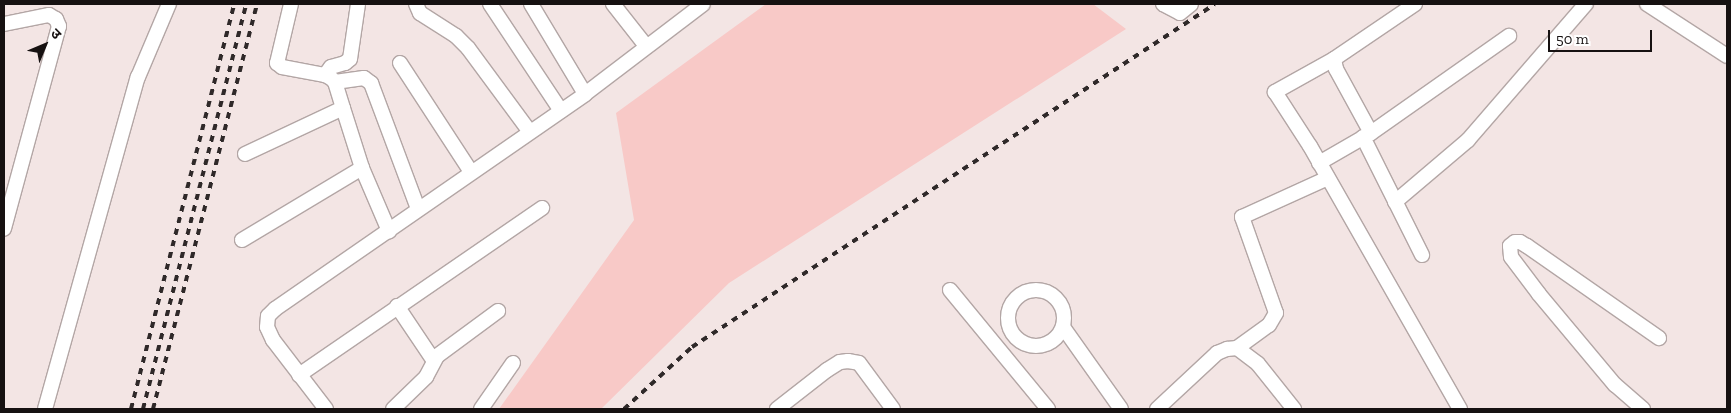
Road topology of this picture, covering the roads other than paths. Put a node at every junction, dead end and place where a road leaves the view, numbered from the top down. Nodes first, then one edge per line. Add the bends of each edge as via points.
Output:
1 (169, 4) edge
2 (292, 4) edge
3 (358, 4) edge
4 (416, 4) edge
5 (490, 4) edge
6 (530, 4) edge
7 (613, 4) edge
8 (703, 4) edge
9 (1163, 4) edge
10 (1191, 4) edge
11 (1414, 4) edge
12 (1586, 4) edge
13 (1648, 4) edge
14 (4, 24) edge
15 (1510, 36) dead end
16 (646, 46) junction
17 (1727, 56) edge
18 (1334, 59) junction
19 (400, 64) dead end
20 (330, 78) junction
21 (585, 94) junction
22 (343, 108) junction
23 (561, 110) junction
24 (530, 132) junction
25 (1367, 135) junction
26 (245, 154) dead end
27 (1319, 163) junction
28 (362, 168) junction
29 (471, 172) junction
30 (1328, 178) junction
31 (1395, 202) junction
32 (418, 208) junction
33 (542, 208) dead end
34 (4, 228) edge
35 (389, 231) junction
36 (242, 240) dead end
37 (1422, 255) dead end
38 (950, 290) dead end
39 (397, 306) junction
40 (498, 311) dead end
41 (1063, 327) junction
42 (1659, 338) dead end
43 (1237, 348) junction
44 (434, 361) junction
45 (514, 363) dead end
46 (299, 375) junction
47 (45, 409) edge
48 (326, 409) edge
49 (393, 409) edge
50 (481, 409) edge
51 (777, 409) edge
52 (893, 409) edge
53 (1048, 409) edge
54 (1121, 409) edge
55 (1157, 409) edge
56 (1294, 409) edge
57 (1460, 409) edge
58 (1643, 409) edge

1 - 47 street via 138,78
2 - 20 street via 277,63
3 - 20 street via 350,59 331,67
4 - 24 street via 424,16 456,36 468,48
5 - 23 street
6 - 21 street
7 - 16 street
8 - 16 street
9 - 10 street via 1180,13
11 - 18 street
12 - 31 street via 1468,140
13 - 17 street
14 - 34 street via 49,15 59,26
15 - 25 street
16 - 21 street
18 - 25 street
18 - 27 street via 1275,92
19 - 29 street
20 - 22 street
20 - 32 street via 364,78 371,83
21 - 23 street
22 - 26 street
22 - 28 street
23 - 24 street
24 - 29 street
25 - 27 street
25 - 31 street
27 - 30 street
28 - 35 street
28 - 36 street
29 - 32 street
30 - 43 street via 1242,217 1276,313 1269,325
30 - 57 street
31 - 37 street
32 - 35 street
33 - 39 street
35 - 46 street via 268,316 267,327 273,340
38 - 53 street
39 - 44 street
39 - 46 street
40 - 44 street
41 - 41 street via 1049,344 1027,345 1011,331 1010,309 1024,293 1034,290 1045,292 1062,306
41 - 54 street
42 - 58 street via 1527,246 1515,242 1510,246 1512,257 1539,294 1615,385
43 - 55 street via 1217,353
43 - 56 street via 1258,364
44 - 49 street via 426,377
45 - 50 street
46 - 48 street
51 - 52 street via 827,370 848,361 859,363

